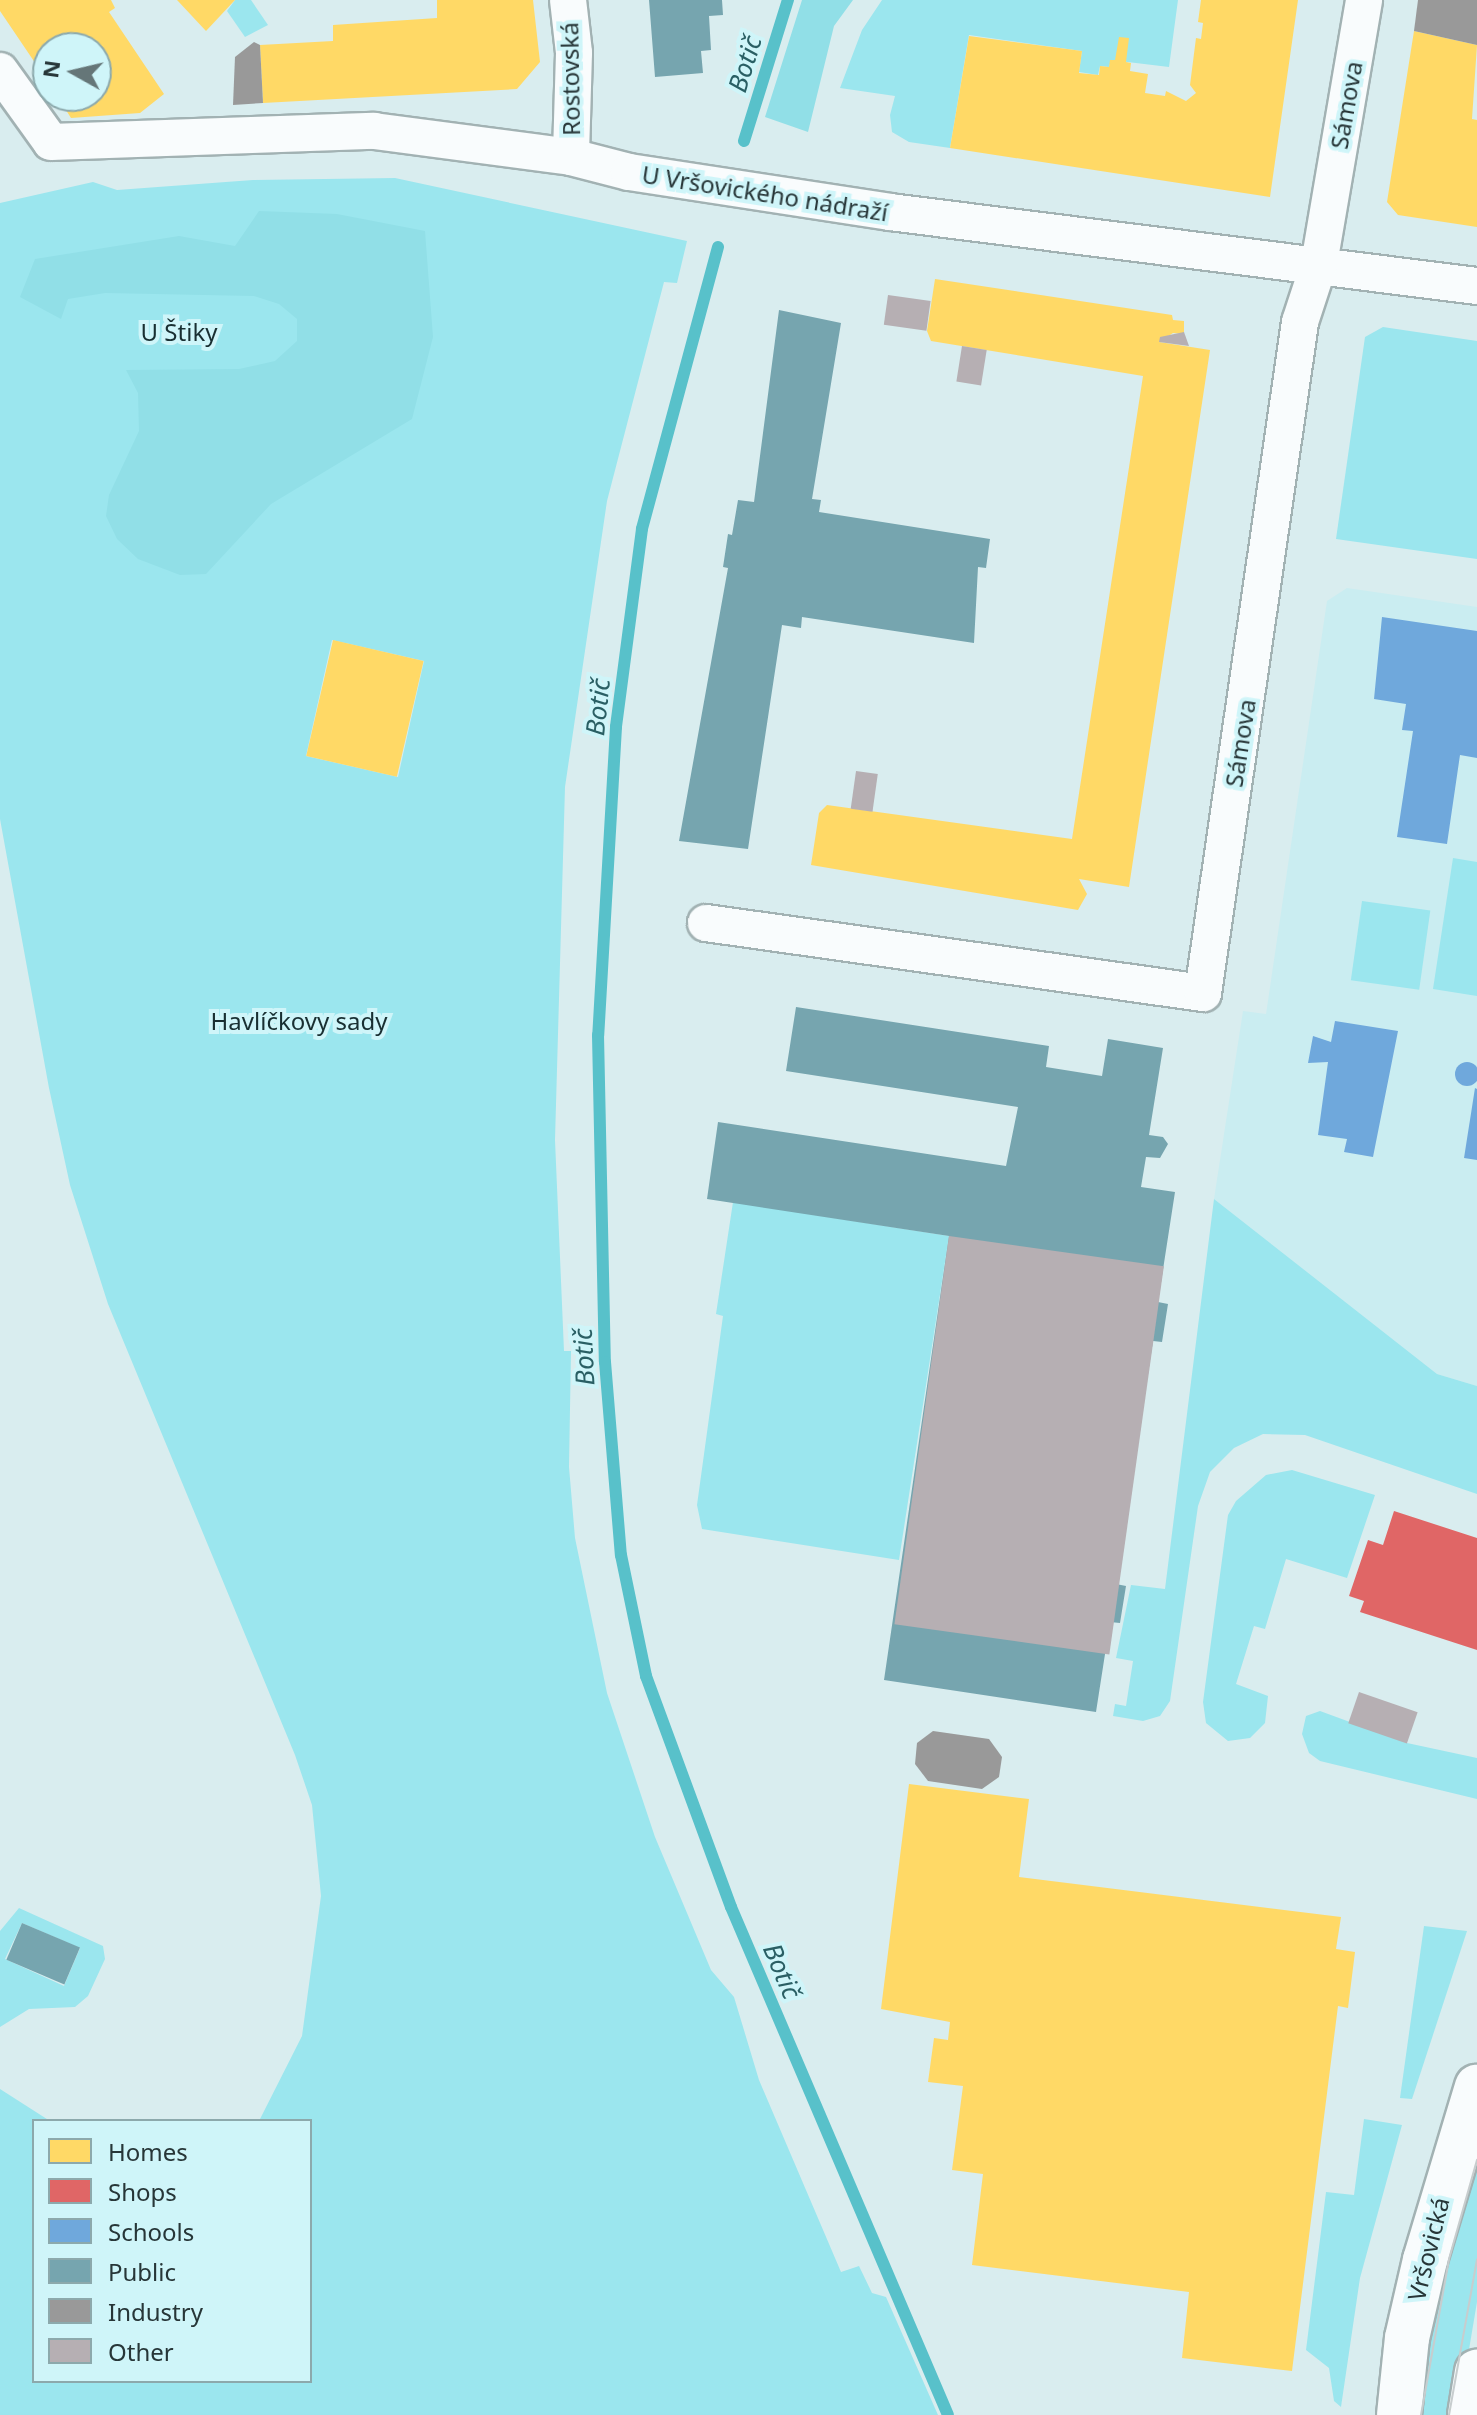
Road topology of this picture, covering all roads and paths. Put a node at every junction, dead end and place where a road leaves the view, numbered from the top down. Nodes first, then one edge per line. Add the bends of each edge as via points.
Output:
1 (568, 0) edge
2 (1364, 0) edge
3 (0, 71) edge
4 (585, 162) junction
5 (1319, 264) junction
6 (1477, 286) edge
7 (706, 923) dead end
8 (1477, 2087) edge
9 (1477, 2372) edge
10 (1399, 2415) edge
11 (1470, 2415) edge

1 - 4 street, Rostovská
2 - 5 street, Sámova
3 - 4 street, U Vršovického nádraží via 51,142 374,131
4 - 5 street, U Vršovického nádraží via 890,212 1269,262
5 - 6 street, U Vršovického nádraží
5 - 7 street, Sámova via 1300,322 1203,993
8 - 10 main road, Vršovická via 1425,2260 1407,2338
9 - 11 main road

